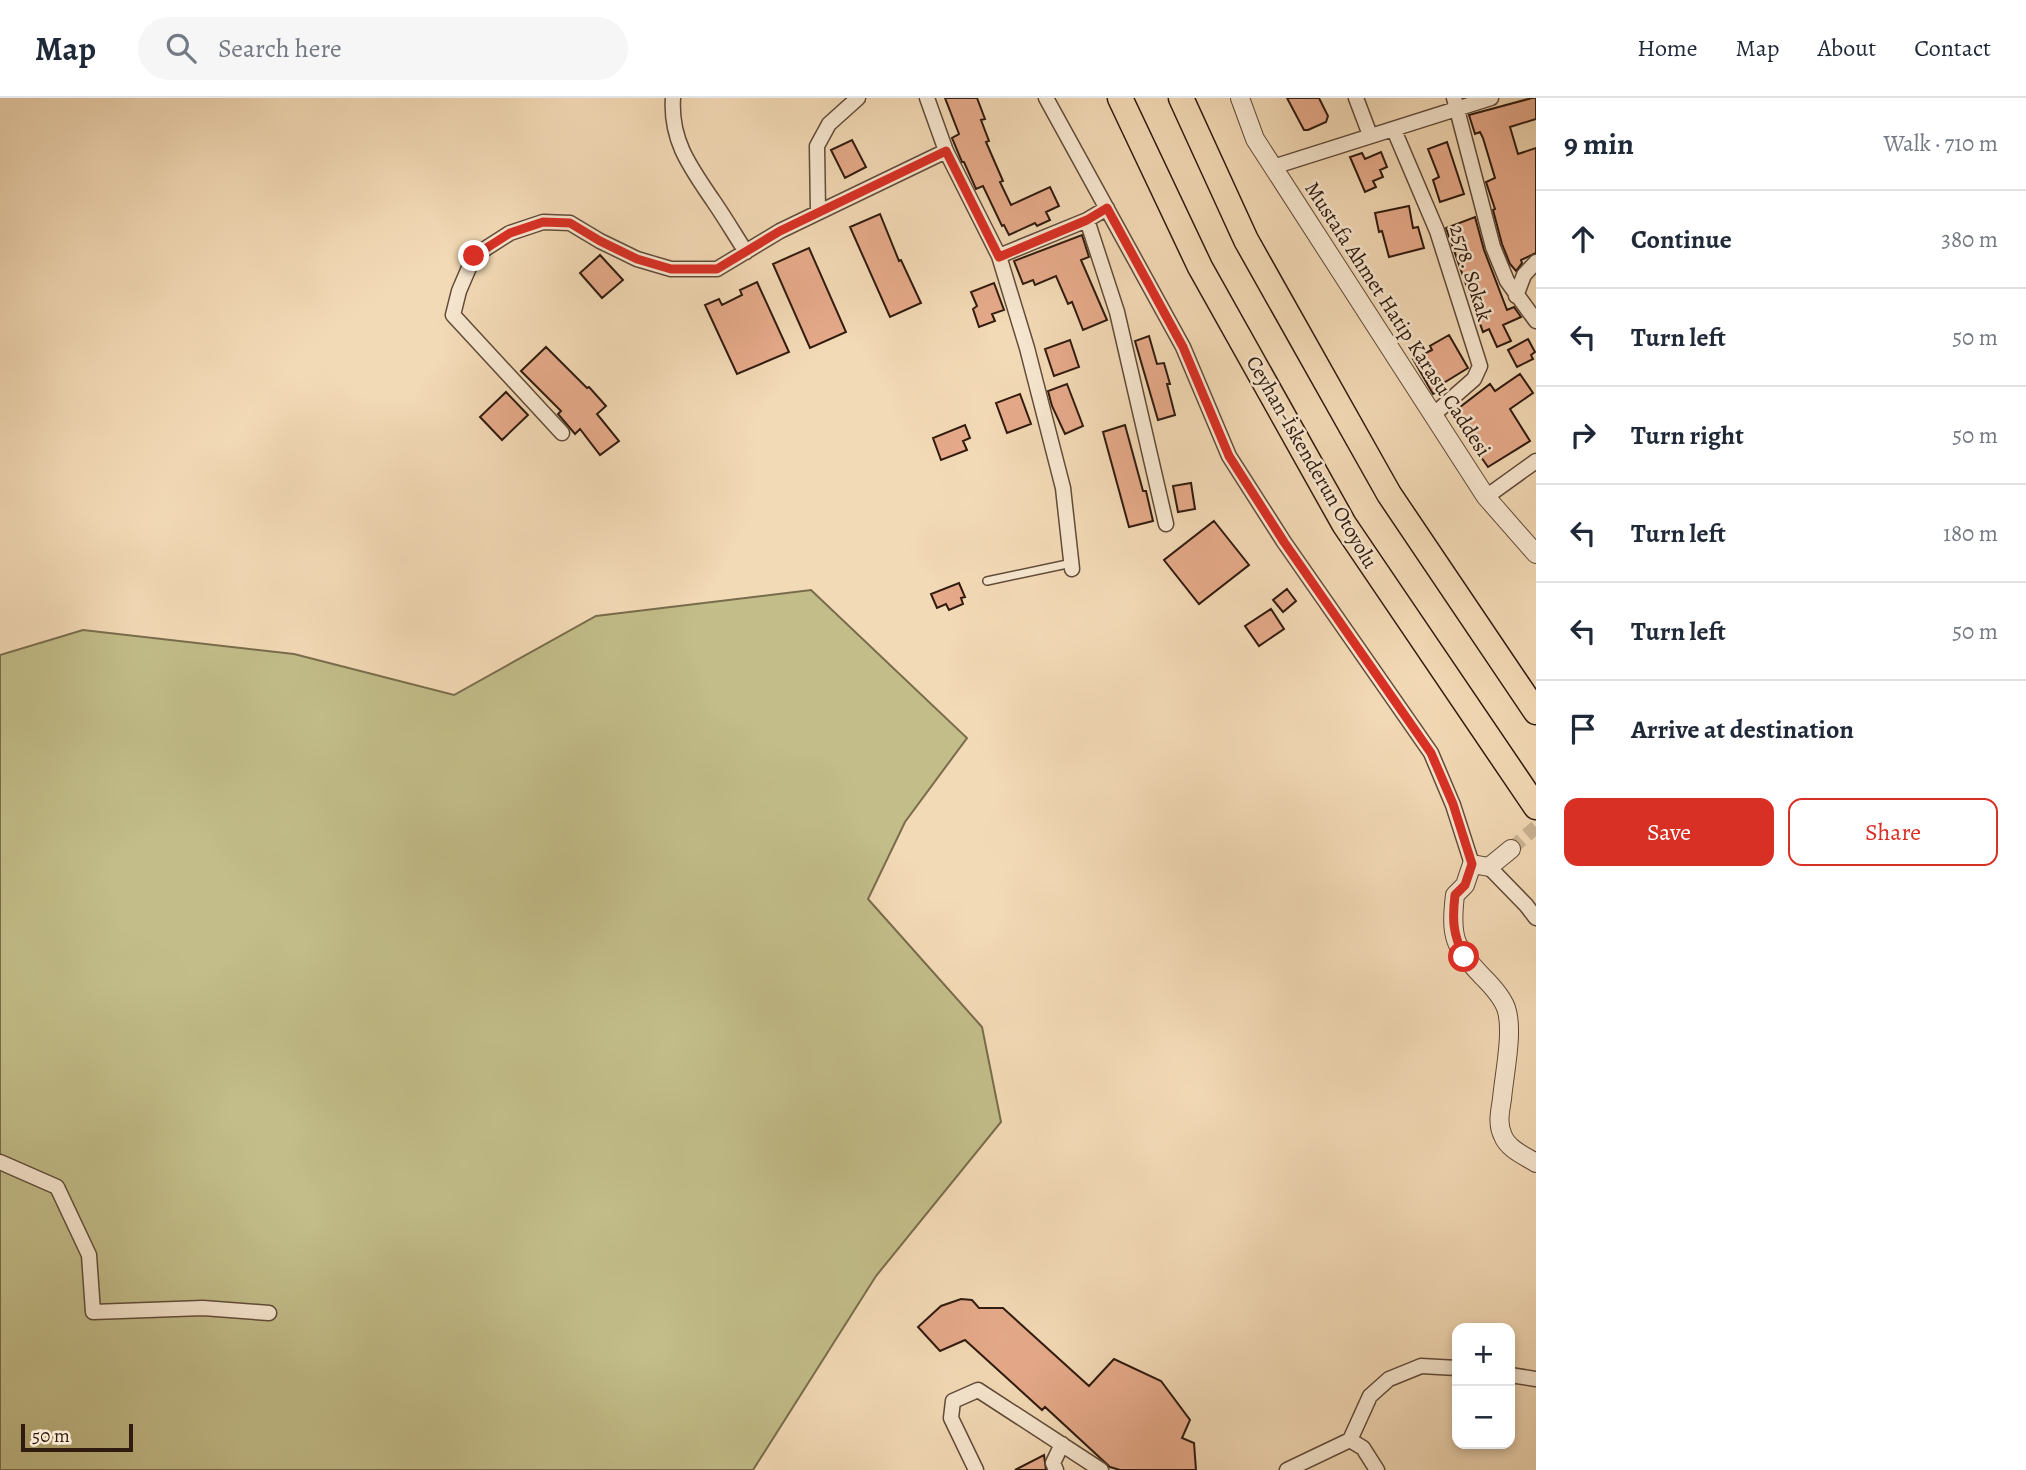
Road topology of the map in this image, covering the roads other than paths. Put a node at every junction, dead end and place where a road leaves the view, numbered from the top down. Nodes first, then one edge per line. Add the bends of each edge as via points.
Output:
1 (673, 98) edge
2 (858, 98) edge
3 (927, 98) edge
4 (1046, 98) edge
5 (1120, 98) edge
6 (1181, 98) edge
7 (1240, 98) edge
8 (1356, 98) edge
9 (1490, 98) edge
10 (1456, 104) edge
11 (1394, 130) junction
12 (1370, 135) junction
13 (946, 151) junction
14 (1273, 167) junction
15 (1107, 208) junction
16 (818, 212) junction
17 (1087, 220) junction
18 (746, 252) junction
19 (999, 257) junction
20 (1536, 262) edge
21 (1516, 296) junction
22 (1536, 321) edge
23 (1433, 415) junction
24 (562, 433) dead end
25 (1536, 461) edge
26 (1486, 497) junction
27 (1166, 524) dead end
28 (1536, 554) edge
29 (1072, 566) joint
30 (987, 581) dead end
31 (1536, 712) edge
32 (1536, 807) edge
33 (1511, 849) tunnel mouth
34 (1481, 865) junction
35 (1536, 918) edge
36 (0, 1162) edge
37 (1536, 1163) edge
38 (269, 1313) dead end
39 (1452, 1368) edge
40 (1515, 1376) edge
41 (1536, 1379) edge
42 (1350, 1440) junction
43 (1062, 1444) junction
44 (976, 1470) edge
45 (1056, 1470) edge
46 (1101, 1470) edge
47 (1287, 1470) edge
48 (1377, 1470) edge

1 - 18 street via 678,140 689,167
2 - 16 street via 830,124 817,146
3 - 13 street
4 - 15 street
5 - 32 highway, Ceyhan-İskenderun Otoyolu via 1200,267 1345,524
6 - 31 highway via 1246,240 1389,494
7 - 14 street, Mustafa Ahmet Hatip Karasu Caddesi via 1255,139
8 - 12 street
9 - 10 street
10 - 11 street
10 - 21 street via 1493,247
11 - 12 street
11 - 23 street, 2578. Sokak via 1437,231 1480,366 1474,379
12 - 14 street
13 - 16 street
13 - 19 street
14 - 23 street, Mustafa Ahmet Hatip Karasu Caddesi
15 - 17 street
15 - 34 street via 1183,347 1229,456 1431,753
16 - 18 street
17 - 19 street
17 - 27 street via 1117,312
18 - 24 street via 717,269 671,269 637,259 570,223 543,222 510,233 474,256 453,315
19 - 29 street via 1063,488
20 - 21 street via 1524,275
21 - 22 street
23 - 26 street, Mustafa Ahmet Hatip Karasu Caddesi
25 - 26 street
26 - 28 street, Mustafa Ahmet Hatip Karasu Caddesi
29 - 30 lane
33 - 34 street
34 - 35 street
34 - 37 street via 1455,895 1455,938 1464,957 1506,1008 1509,1037 1499,1121 1503,1138
36 - 38 street via 57,1187 89,1255 93,1312 202,1308
39 - 42 street via 1421,1366 1389,1379 1370,1396
40 - 41 street
42 - 47 street
42 - 48 street via 1363,1447
43 - 44 street via 978,1390 953,1401 951,1418
43 - 45 street via 1053,1463
43 - 46 street

